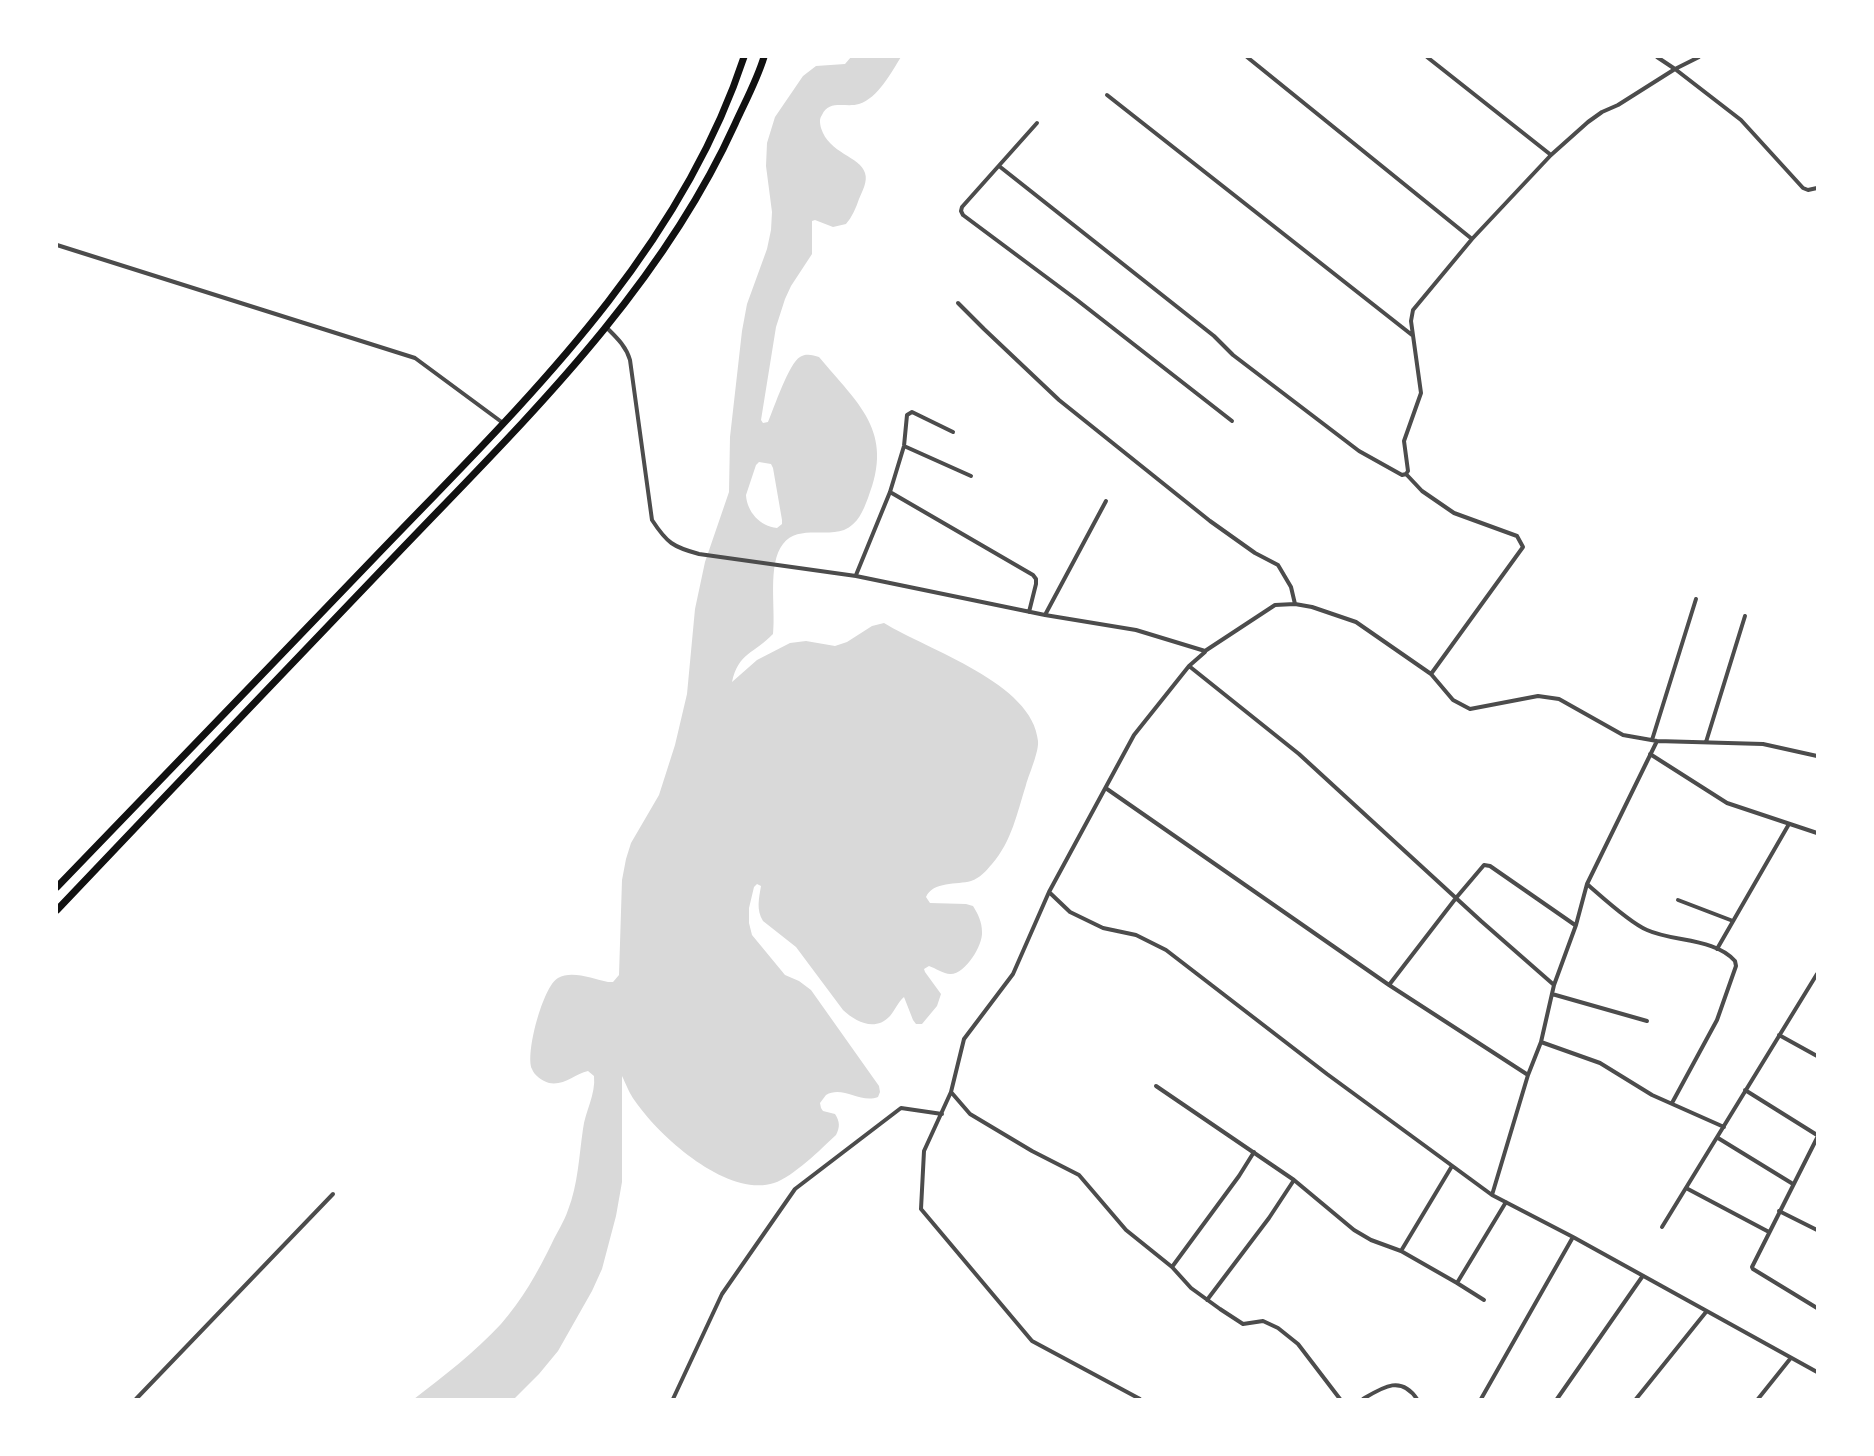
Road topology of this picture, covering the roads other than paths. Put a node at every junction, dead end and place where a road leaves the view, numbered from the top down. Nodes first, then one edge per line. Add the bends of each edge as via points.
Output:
1 (744, 57) edge
2 (764, 57) edge
3 (1247, 57) edge
4 (1427, 57) edge
5 (1658, 57) edge
6 (1699, 57) edge
7 (1675, 69) junction
8 (1107, 95) dead end
9 (1036, 123) dead end
10 (1551, 155) junction
11 (999, 166) junction
12 (1817, 188) edge
13 (1472, 239) junction
14 (57, 245) edge
15 (958, 303) dead end
16 (606, 327) junction
17 (1413, 335) junction
18 (576, 342) junction
19 (586, 351) junction
20 (517, 408) junction
21 (527, 417) junction
22 (1232, 421) dead end
23 (503, 423) junction
24 (953, 432) dead end
25 (904, 446) junction
26 (476, 451) junction
27 (486, 460) junction
28 (1406, 474) junction
29 (971, 476) dead end
30 (890, 492) junction
31 (1106, 501) dead end
32 (856, 576) junction
33 (1696, 599) dead end
34 (1295, 604) junction
35 (1029, 612) junction
36 (1045, 615) junction
37 (1745, 616) dead end
38 (1205, 651) junction
39 (1189, 666) junction
40 (1431, 674) junction
41 (1655, 741) junction
42 (1706, 742) junction
43 (1650, 754) junction
44 (1817, 756) edge
45 (1107, 788) junction
46 (1789, 824) junction
47 (1817, 833) edge
48 (101, 842) junction
49 (112, 852) junction
50 (1587, 884) junction
51 (57, 887) edge
52 (1049, 892) junction
53 (1456, 898) junction
54 (1678, 900) dead end
55 (57, 910) edge
56 (1733, 921) junction
57 (1576, 925) junction
58 (1717, 949) junction
59 (1817, 974) edge
60 (1389, 985) junction
61 (1554, 985) junction
62 (1552, 994) junction
63 (1647, 1021) dead end
64 (1779, 1035) junction
65 (1541, 1042) junction
66 (1817, 1056) edge
67 (1528, 1075) junction
68 (1156, 1086) dead end
69 (1745, 1090) junction
70 (951, 1092) junction
71 (1672, 1103) junction
72 (942, 1114) junction
73 (1724, 1127) junction
74 (1817, 1137) edge
75 (1718, 1138) junction
76 (1254, 1152) junction
77 (1452, 1166) junction
78 (1294, 1180) junction
79 (1793, 1184) junction
80 (1686, 1188) junction
81 (333, 1194) dead end
82 (1492, 1195) junction
83 (1506, 1202) junction
84 (1779, 1211) junction
85 (1662, 1227) dead end
86 (1817, 1230) edge
87 (1769, 1232) junction
88 (1573, 1237) junction
89 (1401, 1251) junction
90 (1172, 1267) junction
91 (1642, 1277) junction
92 (1457, 1283) junction
93 (1207, 1300) junction
94 (1484, 1300) dead end
95 (1817, 1308) edge
96 (1706, 1312) junction
97 (1791, 1359) junction
98 (1817, 1372) edge
99 (136, 1399) edge
100 (673, 1399) edge
101 (1140, 1399) edge
102 (1340, 1399) edge
103 (1363, 1399) edge
104 (1417, 1399) edge
105 (1481, 1399) edge
106 (1557, 1399) edge
107 (1636, 1399) edge
108 (1758, 1399) edge

1 - 18 highway via 697,167 651,243
2 - 16 highway via 725,146 697,196 667,245
3 - 13 street
4 - 10 street
5 - 7 street
6 - 7 street
7 - 10 street via 1595,117
7 - 12 street via 1741,120 1803,188
8 - 17 street
9 - 11 street
10 - 13 street
11 - 22 street via 962,207 963,215
11 - 28 street via 1359,451
13 - 17 street via 1413,310
14 - 23 street via 415,358
15 - 34 street via 1059,400 1210,521 1278,565 1291,587
16 - 19 highway
16 - 32 street via 627,350 630,360 652,520 663,536 680,549 699,554
17 - 28 street via 1421,393 1404,441
18 - 19 highway
18 - 20 highway
19 - 21 highway
20 - 21 highway
20 - 23 highway
21 - 27 highway
23 - 26 highway
24 - 25 street via 912,412 907,415
25 - 29 street
25 - 30 street
26 - 27 highway
26 - 48 highway
27 - 49 highway
28 - 40 street via 1422,491 1454,513 1517,536 1523,547
30 - 32 street
30 - 35 street via 1033,576 1036,584
31 - 36 street
32 - 35 street
33 - 41 street
34 - 38 street via 1275,605
34 - 40 street via 1356,622
35 - 36 street
36 - 38 street via 1136,630
37 - 42 street
38 - 39 street
39 - 45 street via 1134,735
39 - 53 street via 1299,754
40 - 41 street via 1454,700 1470,709 1538,696 1559,699 1623,735
41 - 42 street
41 - 43 street
42 - 44 street via 1762,744
43 - 46 street via 1727,803
43 - 50 street
45 - 52 street
45 - 60 street
46 - 47 street
46 - 56 street
48 - 49 highway
48 - 51 highway
49 - 55 highway
50 - 57 street
50 - 58 street via 1647,930
52 - 70 street via 1013,974 964,1039
52 - 77 street via 1070,912 1166,950
53 - 57 street via 1487,864
53 - 60 street
53 - 61 street
54 - 56 street
56 - 58 street
57 - 61 street
58 - 71 street via 1732,958 1736,966 1718,1020
59 - 64 street
60 - 67 street
61 - 62 street
62 - 63 street
62 - 65 street
64 - 66 street
64 - 69 street
65 - 67 street
65 - 71 street via 1600,1063
67 - 82 street
68 - 76 street
69 - 73 street
69 - 74 street
70 - 72 street
70 - 90 street via 970,1114 1079,1175 1126,1230
71 - 73 street
72 - 100 street via 901,1108 795,1189 722,1294
72 - 101 street via 924,1151 921,1209 1032,1341
73 - 75 street
74 - 79 street
75 - 79 street
75 - 80 street
76 - 78 street
76 - 90 street
77 - 82 street
77 - 89 street
78 - 89 street via 1354,1230
78 - 93 street
79 - 84 street
80 - 85 street
80 - 87 street
81 - 99 street
82 - 83 street
83 - 88 street
83 - 92 street
84 - 86 street
84 - 87 street
87 - 95 street via 1754,1269
88 - 91 street
88 - 105 street
89 - 92 street
90 - 93 street
91 - 96 street
91 - 106 street
92 - 94 street
93 - 102 street via 1243,1324 1263,1322 1278,1328 1298,1344
96 - 97 street
96 - 107 street
97 - 98 street
97 - 108 street
103 - 104 street via 1399,1384

